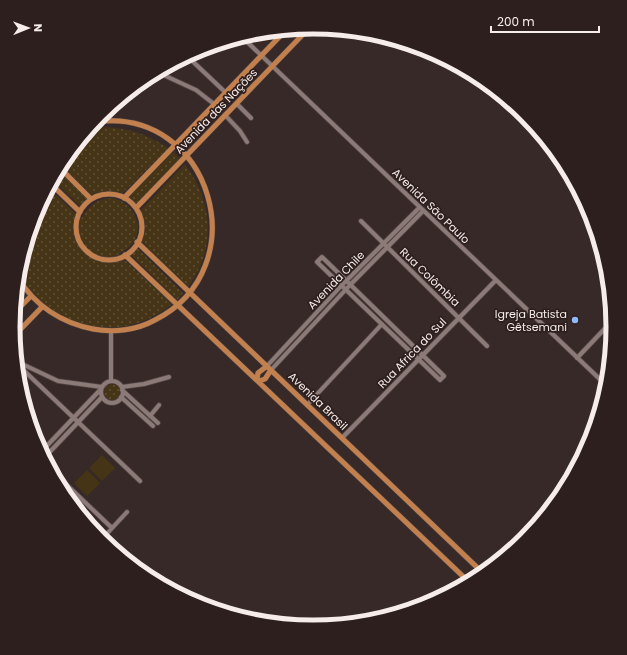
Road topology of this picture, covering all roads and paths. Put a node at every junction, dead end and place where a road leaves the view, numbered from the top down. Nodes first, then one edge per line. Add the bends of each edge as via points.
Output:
1 (303, 35) edge
2 (279, 37) edge
3 (247, 42) edge
4 (261, 55) junction
5 (192, 60) edge
6 (272, 66) junction
7 (164, 75) edge
8 (225, 92) junction
9 (214, 104) junction
10 (236, 104) junction
11 (225, 115) junction
12 (251, 118) dead end
13 (107, 121) edge
14 (247, 142) dead end
15 (175, 145) junction
16 (186, 156) junction
17 (64, 172) edge
18 (55, 188) edge
19 (124, 198) junction
20 (91, 199) junction
21 (136, 208) junction
22 (421, 209) junction
23 (80, 212) junction
24 (361, 221) dead end
25 (137, 242) junction
26 (385, 245) junction
27 (125, 255) junction
28 (496, 280) junction
29 (346, 281) junction
30 (342, 285) junction
31 (350, 285) junction
32 (24, 286) edge
33 (346, 289) junction
34 (190, 293) junction
35 (31, 296) junction
36 (180, 305) junction
37 (21, 306) edge
38 (42, 307) junction
39 (459, 318) junction
40 (382, 324) junction
41 (607, 326) edge
42 (20, 330) edge
43 (111, 331) junction
44 (487, 346) dead end
45 (423, 355) junction
46 (577, 358) junction
47 (419, 359) junction
48 (23, 365) edge
49 (267, 366) junction
50 (23, 369) edge
51 (271, 370) junction
52 (169, 377) dead end
53 (258, 380) junction
54 (111, 381) junction
55 (602, 382) edge
56 (101, 388) junction
57 (122, 389) junction
58 (102, 397) junction
59 (121, 397) junction
60 (159, 405) dead end
61 (307, 405) junction
62 (150, 416) junction
63 (74, 417) junction
64 (79, 422) junction
65 (158, 423) dead end
66 (153, 426) dead end
67 (342, 438) junction
68 (45, 447) edge
69 (48, 454) edge
70 (140, 480) dead end
71 (64, 482) edge
72 (127, 512) dead end
73 (112, 528) junction
74 (106, 535) edge
75 (480, 570) edge
76 (466, 579) edge

1 - 6 main road, Avenida das Nações
2 - 4 main road, Avenida das Nações
3 - 4 street, Avenida São Paulo
4 - 6 street, Avenida São Paulo
4 - 8 main road, Avenida das Nações
5 - 8 street
6 - 10 main road, Avenida das Nações
6 - 22 street, Avenida São Paulo
7 - 9 street via 196,90
8 - 9 main road, Avenida das Nações
9 - 15 main road, Avenida das Nações
10 - 11 main road, Avenida das Nações
10 - 12 street
11 - 14 street
11 - 16 main road, Avenida das Nações
13 - 15 main road via 150,129
15 - 16 main road
15 - 19 main road, Avenida das Nações
16 - 21 main road, Avenida das Nações
16 - 34 main road via 203,181 212,216 210,252
17 - 20 main road
18 - 23 main road
19 - 20 main road via 113,194
19 - 21 main road
20 - 23 main road
21 - 25 main road via 141,227
22 - 26 street, Avenida Chile
22 - 28 street, Avenida São Paulo
23 - 27 main road via 76,222 77,232 86,250 98,258
24 - 26 street, Rua Colômbia
25 - 27 main road
25 - 34 main road, Avenida Brasil
26 - 29 street, Avenida Chile
26 - 31 street, Avenida Chile
26 - 39 street, Rua Colômbia
27 - 36 main road
28 - 39 street, Rua Africa do Sul
28 - 46 street, Avenida São Paulo
29 - 30 street, Avenida Chile
29 - 30 street via 322,257 317,262
29 - 31 street
30 - 33 street
30 - 49 street, Avenida Chile
31 - 33 street, Avenida Chile
31 - 45 street
32 - 35 main road
33 - 40 street
33 - 51 street, Avenida Chile
34 - 36 main road
34 - 49 main road, Avenida Brasil
35 - 37 main road
35 - 38 main road
36 - 43 main road via 138,327
36 - 53 main road
38 - 42 main road
38 - 43 main road via 76,326
39 - 44 street, Rua Colômbia
39 - 45 street, Rua Africa do Sul
40 - 47 street
40 - 61 street
41 - 46 street
43 - 54 street
45 - 47 street, Rua Africa do Sul
45 - 47 street via 444,376 440,380
46 - 55 street, Avenida São Paulo
47 - 67 street, Rua Africa do Sul
48 - 56 street via 58,381
49 - 51 main road, Avenida Brasil
49 - 53 main road via 258,373
50 - 63 street
51 - 53 main road via 265,379
51 - 61 main road, Avenida Brasil
52 - 57 street
53 - 76 main road
54 - 56 street
54 - 57 street via 118,383
56 - 58 street
56 - 63 street
57 - 59 street
57 - 62 street
58 - 59 street via 113,403
58 - 64 street
59 - 66 street
60 - 62 street
61 - 67 main road, Avenida Brasil
62 - 65 street
63 - 64 street
63 - 68 street
64 - 69 street
64 - 70 street
67 - 75 main road, Avenida Brasil
71 - 73 street
72 - 73 street
73 - 74 street

